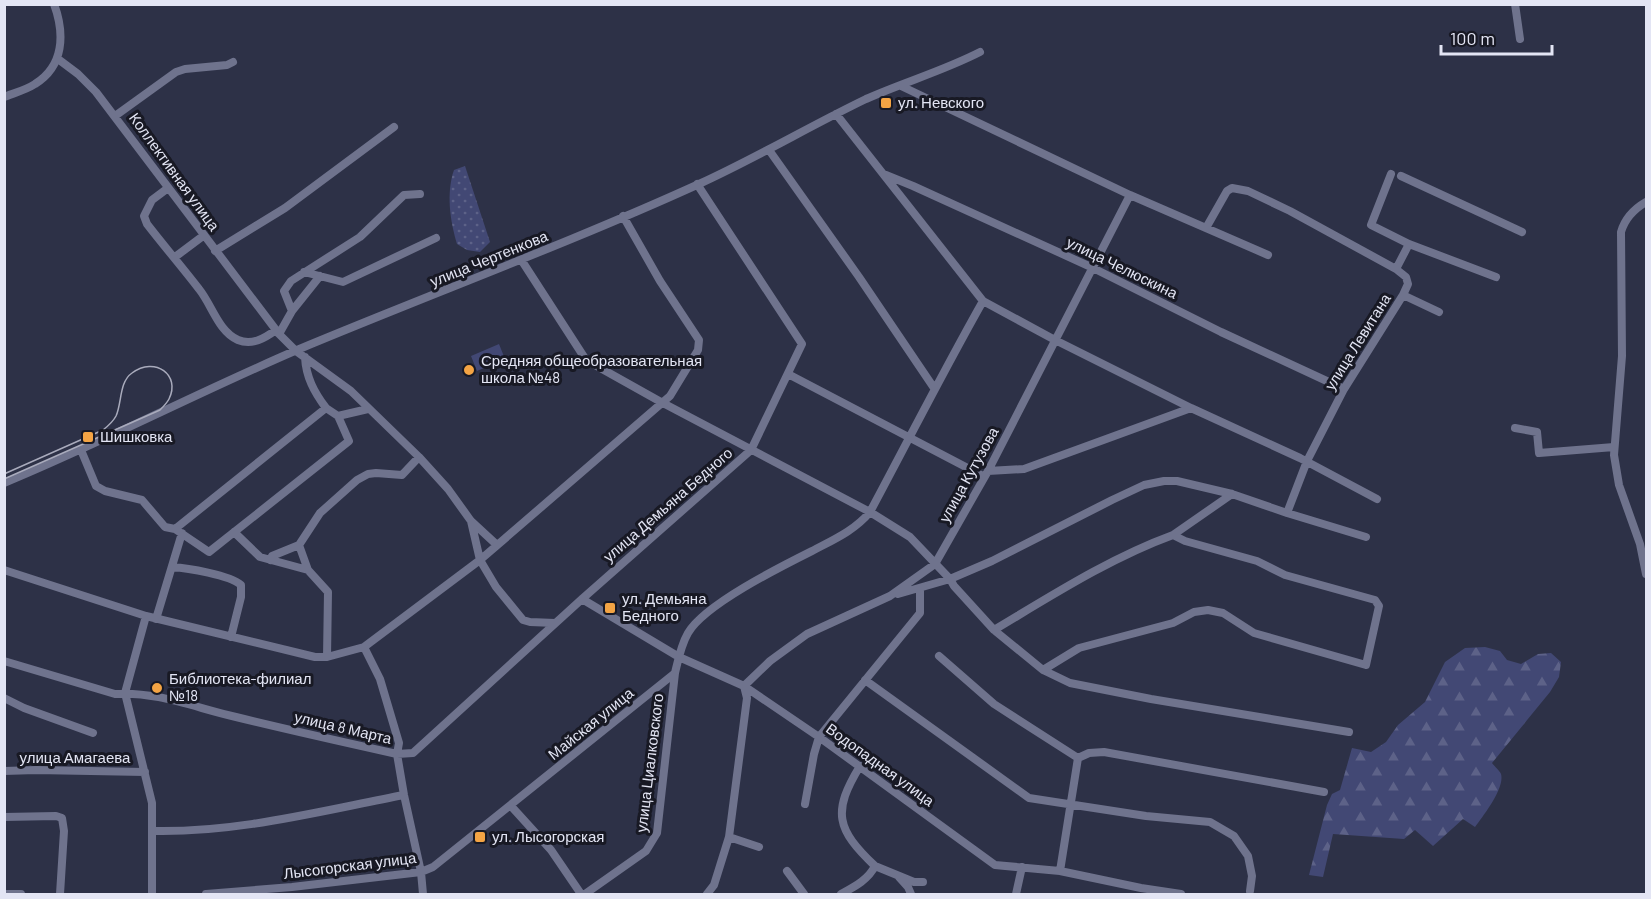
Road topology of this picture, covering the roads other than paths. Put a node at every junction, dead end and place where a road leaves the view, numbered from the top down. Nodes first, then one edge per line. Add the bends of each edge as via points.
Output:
1 (54, 4) edge
2 (1515, 4) edge
3 (1520, 39) dead end
4 (980, 52) dead end
5 (58, 59) junction
6 (233, 62) dead end
7 (901, 86) junction
8 (4, 97) edge
9 (836, 114) junction
10 (115, 116) junction
11 (394, 127) dead end
12 (769, 150) junction
13 (1391, 174) dead end
14 (885, 175) junction
15 (1401, 176) dead end
16 (697, 184) junction
17 (168, 188) junction
18 (420, 194) dead end
19 (1130, 195) junction
20 (1647, 202) edge
21 (623, 216) junction
22 (1206, 228) junction
23 (1522, 232) dead end
24 (203, 236) junction
25 (436, 238) dead end
26 (1409, 244) junction
27 (215, 251) junction
28 (1268, 255) dead end
29 (175, 257) junction
30 (522, 261) junction
31 (1092, 267) junction
32 (1396, 269) junction
33 (304, 272) junction
34 (320, 276) junction
35 (1496, 277) dead end
36 (1403, 295) junction
37 (983, 301) junction
38 (292, 310) junction
39 (1439, 312) dead end
40 (278, 332) junction
41 (1055, 340) junction
42 (296, 351) junction
43 (305, 357) junction
44 (788, 374) junction
45 (934, 388) junction
46 (1344, 389) junction
47 (661, 402) junction
48 (326, 408) junction
49 (1191, 408) junction
50 (368, 409) junction
51 (338, 416) junction
52 (1515, 428) dead end
53 (910, 438) junction
54 (1614, 447) junction
55 (81, 450) junction
56 (752, 450) junction
57 (419, 457) junction
58 (1307, 461) junction
59 (986, 473) junction
60 (4, 483) edge
61 (1232, 494) junction
62 (1377, 499) dead end
63 (870, 512) junction
64 (1287, 513) junction
65 (471, 520) junction
66 (178, 531) junction
67 (234, 532) junction
68 (1173, 535) junction
69 (1366, 537) dead end
70 (299, 544) junction
71 (497, 545) junction
72 (270, 560) junction
73 (480, 560) junction
74 (935, 564) junction
75 (172, 567) junction
76 (4, 570) edge
77 (308, 570) junction
78 (1647, 574) edge
79 (950, 579) junction
80 (920, 588) junction
81 (890, 596) junction
82 (582, 599) junction
83 (146, 616) junction
84 (156, 619) junction
85 (555, 623) junction
86 (994, 630) junction
87 (231, 637) junction
88 (364, 647) junction
89 (939, 656) dead end
90 (327, 657) junction
91 (679, 657) junction
92 (4, 661) edge
93 (1043, 670) junction
94 (675, 673) junction
95 (865, 680) junction
96 (744, 686) junction
97 (125, 693) junction
98 (4, 698) edge
99 (1349, 732) dead end
100 (93, 733) dead end
101 (819, 737) junction
102 (397, 754) junction
103 (1078, 758) junction
104 (860, 766) junction
105 (4, 771) edge
106 (145, 772) junction
107 (1324, 792) dead end
108 (404, 795) junction
109 (805, 804) dead end
110 (1070, 805) junction
111 (511, 806) junction
112 (4, 817) edge
113 (152, 831) junction
114 (729, 837) junction
115 (759, 847) dead end
116 (875, 866) junction
117 (1022, 867) junction
118 (787, 871) dead end
119 (1060, 871) junction
120 (421, 872) junction
121 (897, 875) junction
122 (924, 882) dead end
123 (292, 891) edge
124 (1250, 891) dead end
125 (589, 893) edge
126 (4, 894) edge
127 (21, 894) edge
128 (60, 894) edge
129 (152, 894) edge
130 (206, 894) edge
131 (423, 894) edge
132 (707, 894) edge
133 (804, 894) edge
134 (841, 894) edge
135 (910, 894) edge
136 (1017, 894) edge
137 (1181, 894) edge

1 - 5 street via 61,40
2 - 3 street
4 - 7 street, улица Чертенкова
5 - 8 street via 35,84
5 - 10 street, Коллективная улица via 78,74
6 - 10 street via 176,72
7 - 9 street, улица Чертенкова
7 - 19 street
9 - 12 street, улица Чертенкова
9 - 14 street
10 - 17 street, Коллективная улица
11 - 27 street via 285,208
12 - 16 street, улица Чертенкова
12 - 45 street
13 - 26 street via 1371,225
14 - 31 street, улица Челюскина
14 - 37 street
15 - 23 street
16 - 21 street, улица Чертенкова
16 - 44 street, улица Демьяна Бедного via 802,344
17 - 24 street, Коллективная улица
17 - 29 street via 152,200 144,216
18 - 33 street via 404,195 360,237
19 - 22 street
19 - 31 street, улица Кутузова
20 - 54 street via 1636,208 1621,232 1622,356
21 - 30 street, улица Чертенкова
21 - 47 street via 699,340 687,369 670,396
22 - 28 street
22 - 32 street via 1227,191 1248,191
24 - 27 street, Коллективная улица
24 - 29 street
25 - 34 street via 343,282
26 - 32 street
26 - 35 street
27 - 40 street, Коллективная улица
29 - 40 street via 235,339 259,340
30 - 42 street, улица Чертенкова
30 - 47 street via 586,360
31 - 41 street, улица Кутузова
31 - 46 street, улица Челюскина
32 - 36 street, улица Левитана via 1408,284
33 - 34 street
33 - 38 street via 284,291
34 - 38 street
36 - 39 street
36 - 46 street, улица Левитана
37 - 41 street
37 - 45 street
38 - 40 street
40 - 42 street, Коллективная улица
41 - 49 street
41 - 59 street, улица Кутузова
42 - 43 street, Коллективная улица
42 - 55 street, улица Чертенкова
43 - 48 street via 306,372
43 - 50 street, Коллективная улица via 351,391
44 - 53 street
44 - 56 street, улица Демьяна Бедного
45 - 53 street
46 - 58 street, улица Левитана
47 - 56 street
47 - 71 street
48 - 51 street
48 - 66 street
49 - 58 street
49 - 59 street via 1024,469
50 - 51 street
50 - 57 street, Коллективная улица
51 - 67 street via 349,441
52 - 54 street via 1537,432 1539,453
53 - 59 street
53 - 63 street
54 - 78 street via 1619,485
55 - 60 street, улица Чертенкова
55 - 66 street via 96,486 142,500 165,527
56 - 63 street
56 - 82 street, улица Демьяна Бедного
57 - 65 street, Коллективная улица
57 - 70 street via 402,475 376,473 357,480 320,513
58 - 62 street
58 - 64 street, улица Левитана
59 - 74 street, улица Кутузова
61 - 64 street
61 - 68 street
61 - 79 street via 1177,481 1144,485
63 - 74 street via 910,537
63 - 91 street via 847,533 758,579 704,616 688,632
64 - 69 street
65 - 71 street
65 - 73 street
66 - 67 street via 208,552
66 - 75 street
67 - 72 street via 260,557
68 - 86 street via 1135,550
68 - 93 street via 1185,542 1257,561 1285,575 1375,600 1379,606 1366,664 1254,633 1223,612 1208,610 1079,648
70 - 72 street
70 - 77 street
71 - 73 street
72 - 77 street
73 - 85 street via 496,587 524,620
73 - 88 street
74 - 79 street
74 - 81 street, улица Кутузова
75 - 84 street
75 - 87 street via 191,568 241,585 242,597
76 - 83 street
77 - 90 street via 328,591
79 - 80 street
79 - 86 street
80 - 81 street
80 - 95 street via 920,613
81 - 96 street, улица Кутузова via 807,634
82 - 85 street, улица Демьяна Бедного
82 - 91 street, Водопадная улица
83 - 84 street
83 - 97 street
84 - 87 street
85 - 102 street, улица Демьяна Бедного via 412,753
86 - 93 street
87 - 90 street
88 - 90 street
88 - 102 street via 380,679 399,743
89 - 103 street via 994,704
91 - 94 street
91 - 96 street, Водопадная улица
92 - 97 street, улица 8 Марта via 115,694
93 - 99 street via 1070,683
94 - 111 street, Майская улица
94 - 125 street, улица Циалковского via 657,833 645,851
95 - 101 street
95 - 110 street via 1029,798
96 - 101 street, Водопадная улица
96 - 114 street via 747,698
97 - 102 street, улица 8 Марта
97 - 106 street
98 - 100 street
101 - 104 street, Водопадная улица
101 - 109 street
102 - 108 street
103 - 107 street via 1104,753
103 - 110 street
104 - 116 street via 843,798 844,828
104 - 117 street, Водопадная улица via 995,865
105 - 106 street, улица Амагаева
106 - 113 street via 152,803
108 - 113 street via 250,825 190,832
108 - 120 street
110 - 119 street
110 - 124 street via 1210,822 1234,836 1248,856
111 - 120 street, Лысогорская улица via 433,867
111 - 125 street
112 - 128 street via 62,818
113 - 129 street
114 - 115 street
114 - 132 street via 714,885
116 - 121 street
116 - 134 street via 864,879
117 - 119 street, Водопадная улица
117 - 136 street
118 - 133 street
119 - 137 street, Водопадная улица
120 - 123 street, Лысогорская улица
120 - 131 street
121 - 122 street
121 - 135 street
123 - 130 street, Лысогорская улица
126 - 127 street

